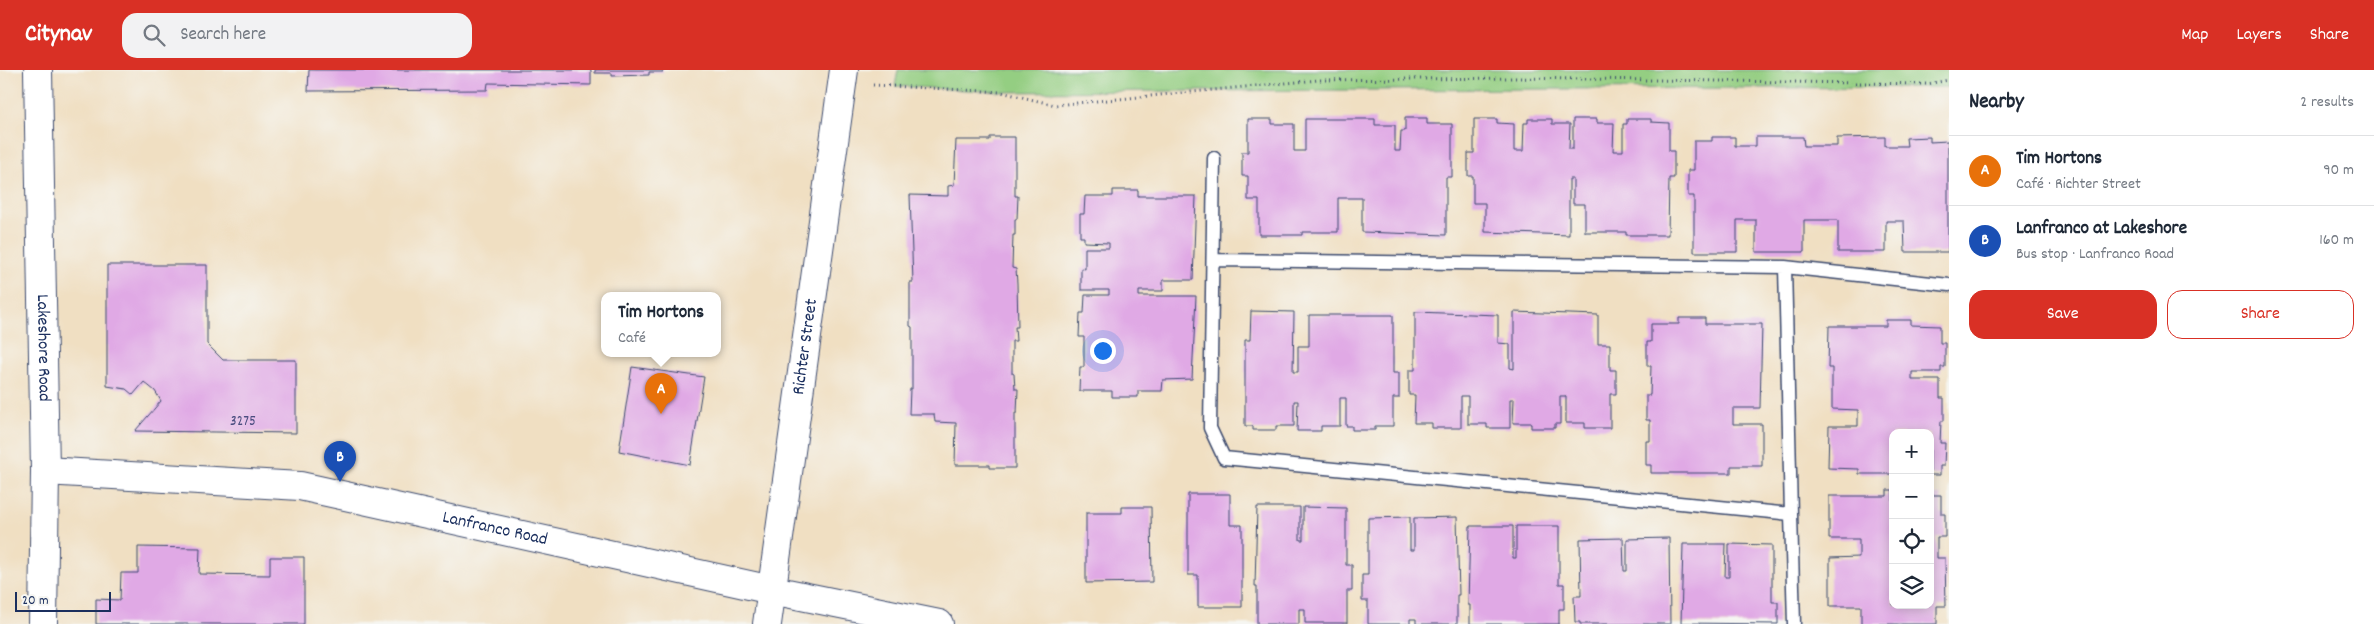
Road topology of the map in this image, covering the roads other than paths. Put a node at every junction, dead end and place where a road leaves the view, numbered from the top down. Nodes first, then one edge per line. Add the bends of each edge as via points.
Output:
1 (38, 70) edge
2 (843, 77) edge
3 (1214, 158) dead end
4 (1213, 260) junction
5 (1785, 267) junction
6 (1949, 284) edge
7 (45, 472) junction
8 (1791, 514) junction
9 (772, 590) junction
10 (43, 624) edge
11 (767, 624) edge
12 (940, 624) edge
13 (1794, 624) edge

1 - 7 street, Lakeshore Road
2 - 9 street, Richter Street
3 - 4 lane
4 - 5 lane
4 - 8 lane via 1210,428 1224,458
5 - 6 lane
5 - 8 lane
7 - 9 street, Lanfranco Road via 300,486
7 - 10 street, Lakeshore Road
8 - 13 lane
9 - 11 street, Richter Street
9 - 12 street, Lanfranco Road

